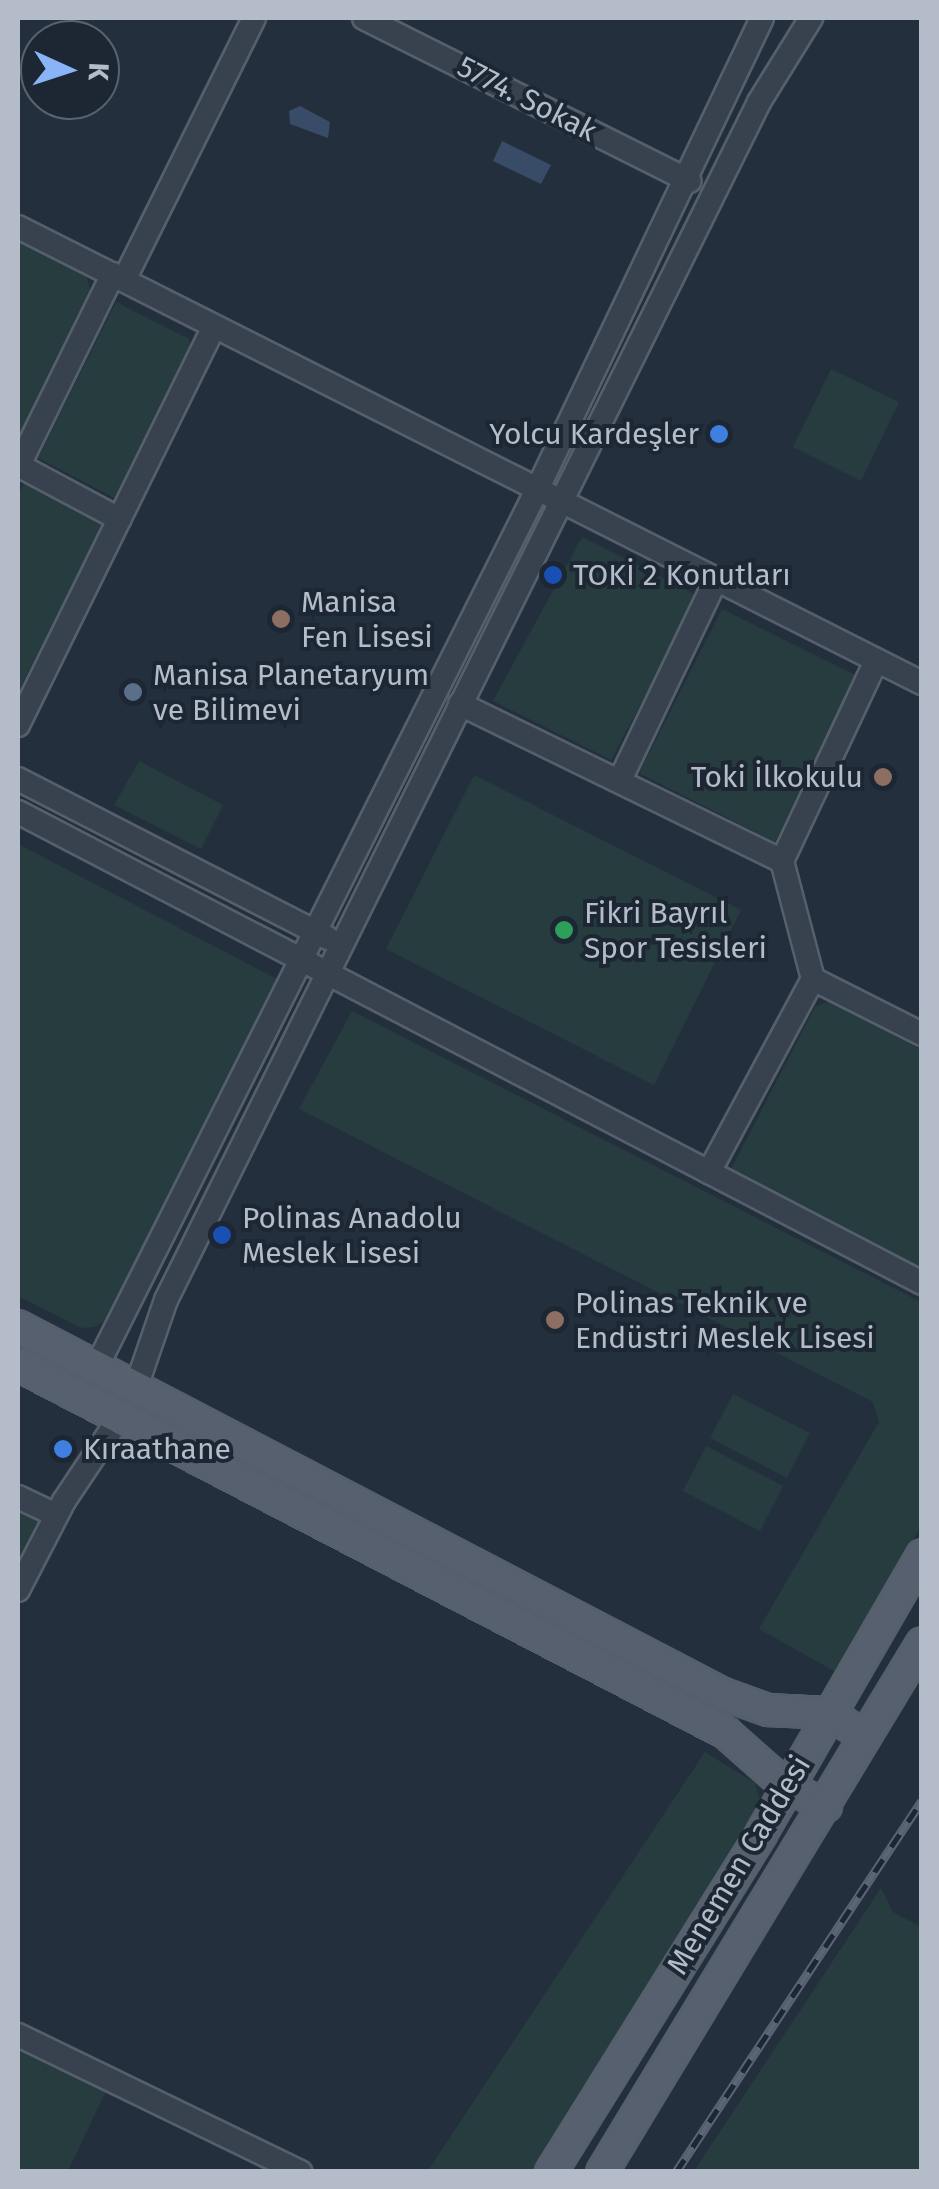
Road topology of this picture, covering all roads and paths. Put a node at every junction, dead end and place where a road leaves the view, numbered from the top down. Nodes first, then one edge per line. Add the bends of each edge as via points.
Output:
1 (254, 18) edge
2 (364, 18) edge
3 (762, 18) edge
4 (811, 18) edge
5 (689, 182) junction
6 (18, 228) edge
7 (118, 277) junction
8 (213, 328) junction
9 (18, 466) edge
10 (537, 490) junction
11 (564, 504) junction
12 (119, 519) junction
13 (716, 580) junction
14 (876, 661) junction
15 (922, 683) edge
16 (460, 704) junction
17 (18, 726) edge
18 (18, 779) edge
19 (620, 780) junction
20 (18, 812) edge
21 (782, 860) junction
22 (318, 932) junction
23 (343, 947) junction
24 (303, 963) junction
25 (329, 978) junction
26 (813, 979) junction
27 (922, 1034) edge
28 (709, 1172) junction
29 (922, 1284) edge
30 (18, 1326) edge
31 (18, 1364) edge
32 (97, 1366) junction
33 (136, 1387) junction
34 (79, 1398) junction
35 (118, 1420) junction
36 (18, 1497) edge
37 (56, 1515) junction
38 (922, 1555) edge
39 (18, 1590) edge
40 (922, 1643) edge
41 (829, 1713) junction
42 (864, 1737) junction
43 (786, 1786) junction
44 (826, 1806) junction
45 (18, 2035) edge
46 (300, 2172) edge
47 (551, 2172) edge
48 (602, 2172) edge

1 - 7 street
2 - 5 street, 5774. Sokak
3 - 5 street
4 - 11 street via 759,102
5 - 10 street
6 - 7 street
7 - 8 street
7 - 9 street
8 - 10 street
8 - 12 street
9 - 12 street
10 - 11 street
10 - 22 street
11 - 13 street
11 - 16 street
12 - 17 street
13 - 14 street
13 - 19 street
14 - 15 street
14 - 21 street
16 - 19 street
16 - 23 street
18 - 22 street
19 - 21 street
20 - 24 street
21 - 26 street
22 - 23 street
22 - 24 street
23 - 25 street
24 - 25 street
24 - 32 street
25 - 28 street
25 - 33 street via 166,1300
26 - 27 street
26 - 28 street
28 - 29 street
30 - 32 main road
31 - 34 main road
32 - 33 main road
32 - 34 main road
33 - 35 main road
33 - 41 main road via 723,1694 768,1710
34 - 35 main road
35 - 37 street
35 - 43 main road via 726,1732
36 - 37 street
37 - 39 street
38 - 41 main road, Menemen Caddesi
40 - 42 main road, Menemen Caddesi
41 - 42 main road
41 - 43 main road, Menemen Caddesi
42 - 44 main road, Menemen Caddesi
43 - 44 main road
43 - 47 main road, Menemen Caddesi
44 - 48 main road, Menemen Caddesi
45 - 46 street

